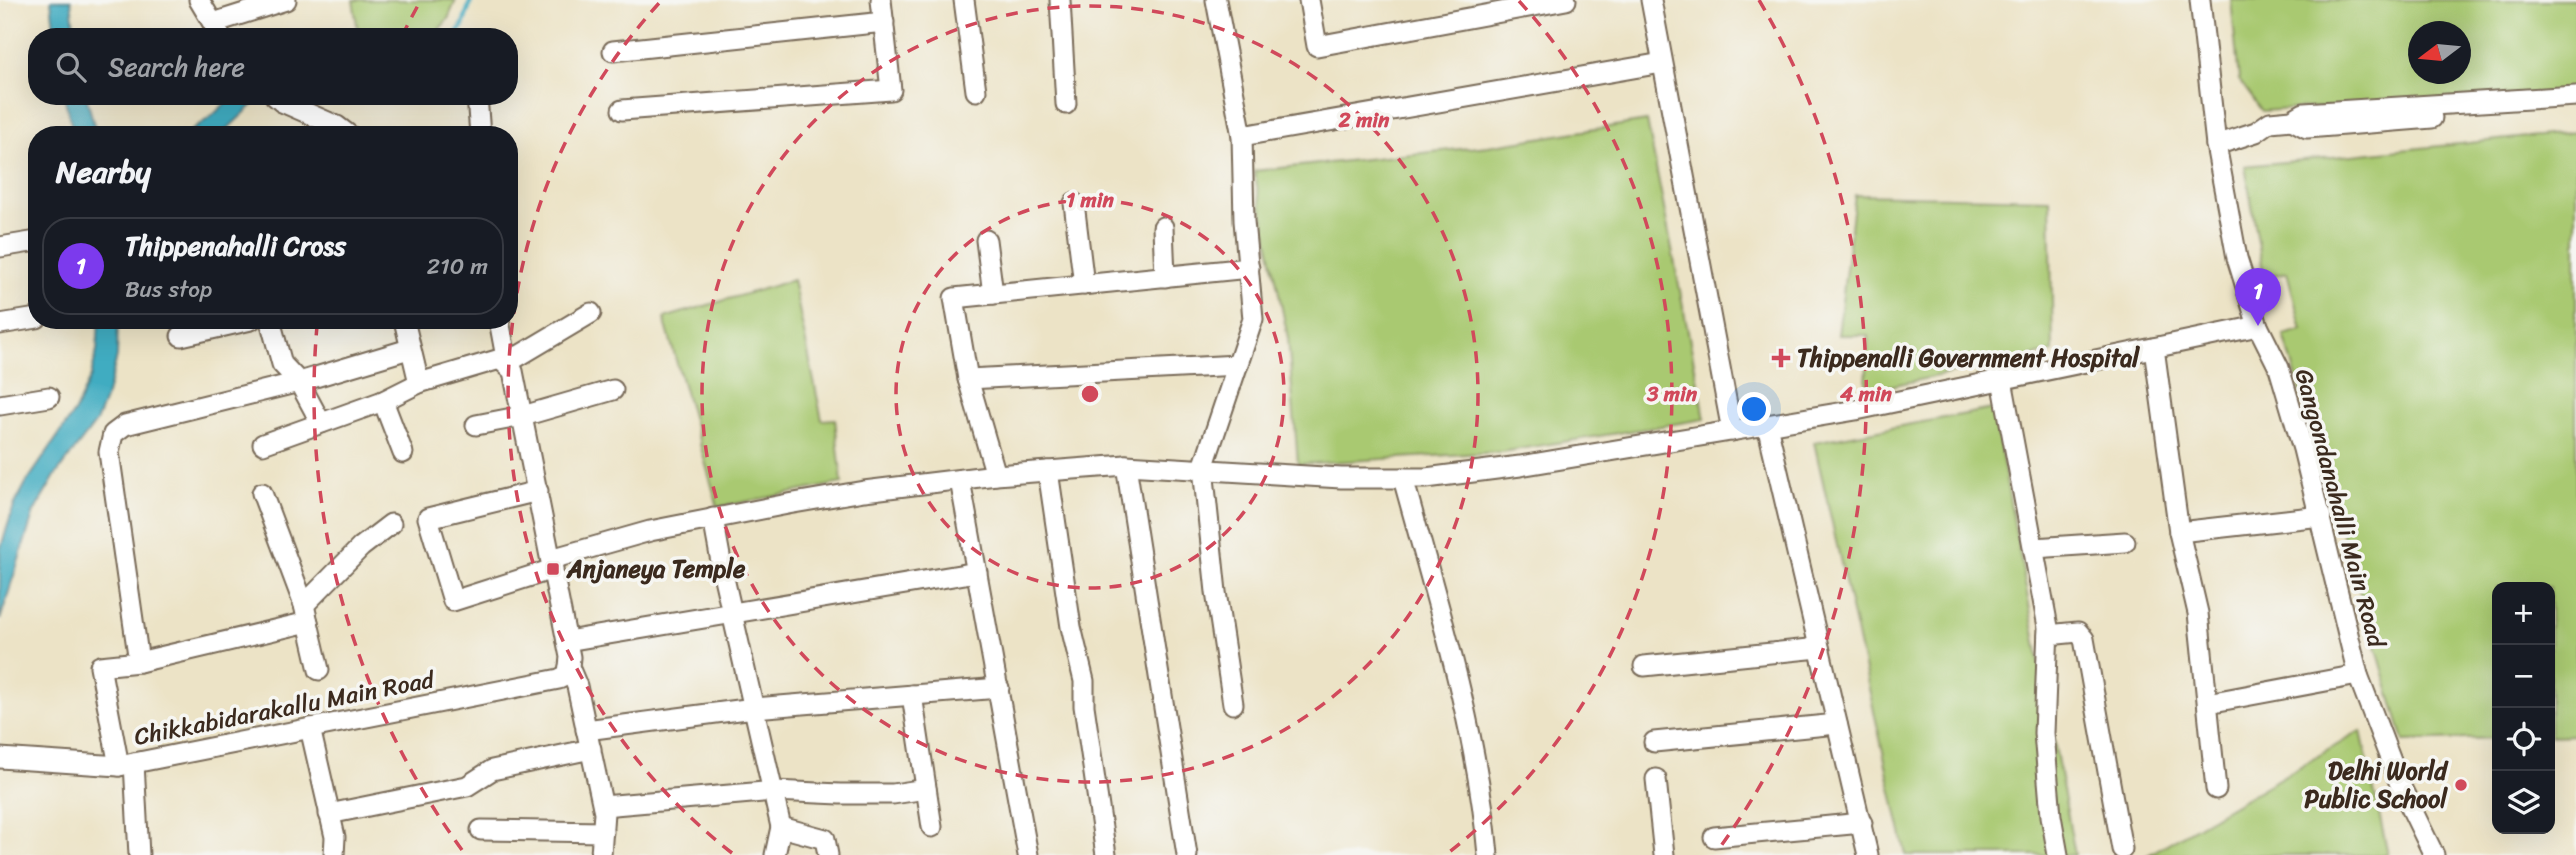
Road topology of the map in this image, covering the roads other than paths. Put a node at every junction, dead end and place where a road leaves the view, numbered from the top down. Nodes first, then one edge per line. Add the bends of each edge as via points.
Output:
1 (199, 0) edge
2 (286, 0) edge
3 (881, 0) edge
4 (964, 0) edge
5 (1060, 0) edge
6 (1216, 0) edge
7 (1309, 0) edge
8 (1566, 0) edge
9 (1651, 0) edge
10 (2200, 0) edge
11 (884, 22) junction
12 (216, 28) edge
13 (222, 28) edge
14 (613, 51) dead end
15 (1662, 63) junction
16 (976, 91) dead end
17 (2576, 96) edge
18 (1066, 104) dead end
19 (289, 105) edge
20 (478, 105) edge
21 (2576, 107) edge
22 (622, 110) dead end
23 (2292, 120) junction
24 (337, 126) edge
25 (479, 126) edge
26 (1242, 136) junction
27 (2216, 145) junction
28 (1074, 203) dead end
29 (1163, 227) dead end
30 (986, 240) dead end
31 (28, 242) edge
32 (0, 247) edge
33 (1249, 268) junction
34 (1165, 276) junction
35 (1084, 285) junction
36 (993, 294) junction
37 (591, 313) dead end
38 (28, 319) edge
39 (0, 324) edge
40 (2258, 326) junction
41 (211, 329) edge
42 (272, 329) edge
43 (406, 329) edge
44 (501, 329) edge
45 (180, 336) dead end
46 (2154, 348) junction
47 (409, 349) junction
48 (507, 363) junction
49 (1238, 365) junction
50 (968, 379) junction
51 (2002, 380) junction
52 (299, 382) junction
53 (419, 383) junction
54 (613, 390) dead end
55 (49, 397) dead end
56 (383, 401) junction
57 (0, 405) edge
58 (523, 416) junction
59 (321, 423) junction
60 (476, 425) dead end
61 (1767, 425) junction
62 (1732, 431) junction
63 (263, 444) dead end
64 (402, 453) dead end
65 (1126, 465) junction
66 (1203, 468) junction
67 (1048, 471) junction
68 (996, 475) junction
69 (1403, 478) junction
70 (960, 480) junction
71 (538, 491) junction
72 (262, 493) dead end
73 (2321, 516) junction
74 (713, 518) junction
75 (391, 524) dead end
76 (2179, 532) junction
77 (2125, 542) dead end
78 (2034, 548) junction
79 (552, 564) junction
80 (977, 572) junction
81 (306, 613) junction
82 (732, 614) junction
83 (2048, 635) junction
84 (567, 641) junction
85 (1819, 648) junction
86 (139, 662) junction
87 (1644, 666) dead end
88 (569, 667) junction
89 (319, 670) dead end
90 (2358, 675) junction
91 (999, 688) junction
92 (912, 695) junction
93 (2208, 703) junction
94 (1233, 704) dead end
95 (754, 708) junction
96 (1837, 724) junction
97 (310, 729) junction
98 (586, 730) junction
99 (1654, 742) dead end
100 (591, 749) junction
101 (0, 758) edge
102 (127, 765) junction
103 (1656, 779) dead end
104 (926, 789) junction
105 (2216, 789) dead end
106 (774, 791) junction
107 (603, 806) junction
108 (329, 814) junction
109 (1862, 823) junction
110 (781, 827) junction
111 (932, 827) dead end
112 (481, 830) dead end
113 (603, 832) junction
114 (1714, 837) dead end
115 (2122, 849) dead end
116 (139, 855) edge
117 (334, 855) edge
118 (601, 855) edge
119 (775, 855) edge
120 (828, 855) edge
121 (1028, 855) edge
122 (1106, 855) edge
123 (1187, 855) edge
124 (1488, 855) edge
125 (1664, 855) edge
126 (1868, 855) edge
127 (2058, 855) edge
128 (2434, 855) edge

1 - 12 street
2 - 13 street
3 - 11 street
4 - 16 street
5 - 18 street
6 - 26 street
7 - 8 street via 1317,46
9 - 15 street
10 - 27 street, Gangondanahalli Main Road
11 - 14 street
11 - 22 street via 891,90
15 - 26 street
15 - 62 street
17 - 23 street via 2304,113
19 - 24 street
20 - 25 street
21 - 23 street via 2307,128
23 - 27 street via 2270,122 2256,132
26 - 33 street
27 - 40 street, Gangondanahalli Main Road via 2236,258
28 - 35 street
29 - 34 street
30 - 36 street
31 - 32 street
33 - 34 street
33 - 49 street via 1253,319
34 - 35 street
35 - 36 street
36 - 50 street via 954,298
37 - 48 street
38 - 39 street
40 - 46 street
40 - 73 street, Gangondanahalli Main Road via 2279,368
41 - 45 street
42 - 52 street via 282,364
43 - 47 street
44 - 48 street
46 - 51 street
46 - 76 street
47 - 52 street
47 - 53 street
48 - 53 street via 494,359
48 - 58 street
49 - 50 street
49 - 66 street
50 - 68 street
51 - 61 street
51 - 78 street
52 - 59 street
52 - 86 street via 125,425 113,434 109,453
53 - 56 street
54 - 58 street
55 - 57 street
56 - 59 street
56 - 64 street
58 - 60 street
58 - 71 street
59 - 63 street
61 - 62 street
61 - 85 street
62 - 69 street via 1520,466
65 - 66 street
65 - 67 street
65 - 123 street
66 - 69 street
66 - 94 street
67 - 68 street
67 - 122 street via 1071,627 1084,681
68 - 70 street
69 - 124 street via 1460,687 1484,805
70 - 74 street via 864,491
70 - 80 street
71 - 79 street
71 - 79 street via 428,518 453,601
72 - 81 street
73 - 76 street
73 - 90 street, Gangondanahalli Main Road
74 - 79 street via 650,531
74 - 82 street
75 - 81 street via 361,547
76 - 93 street via 2198,613
77 - 78 street
78 - 83 street
79 - 84 street
80 - 82 street
80 - 91 street
81 - 86 street
81 - 89 street
82 - 84 street
82 - 95 street
83 - 115 street via 2078,632 2084,639
83 - 127 street via 2044,733
84 - 88 street
85 - 87 street
85 - 96 street
86 - 102 street via 100,666
88 - 97 street, Chikkabidarakallu Main Road via 567,675 559,679
88 - 98 street
90 - 93 street
90 - 128 street, Gangondanahalli Main Road via 2401,787
91 - 92 street
91 - 121 street
92 - 95 street
92 - 104 street
93 - 105 street
95 - 98 street
95 - 106 street
96 - 99 street
96 - 109 street
97 - 102 street, Chikkabidarakallu Main Road
97 - 108 street
98 - 100 street
100 - 107 street
100 - 108 street via 492,770 467,786
101 - 102 street, Chikkabidarakallu Main Road
102 - 116 street
103 - 125 street
104 - 106 street via 894,794
104 - 111 street
106 - 107 street
106 - 110 street
107 - 113 street
108 - 117 street
109 - 114 street
109 - 126 street
110 - 119 street
110 - 120 street via 825,839
112 - 113 street
113 - 118 street

